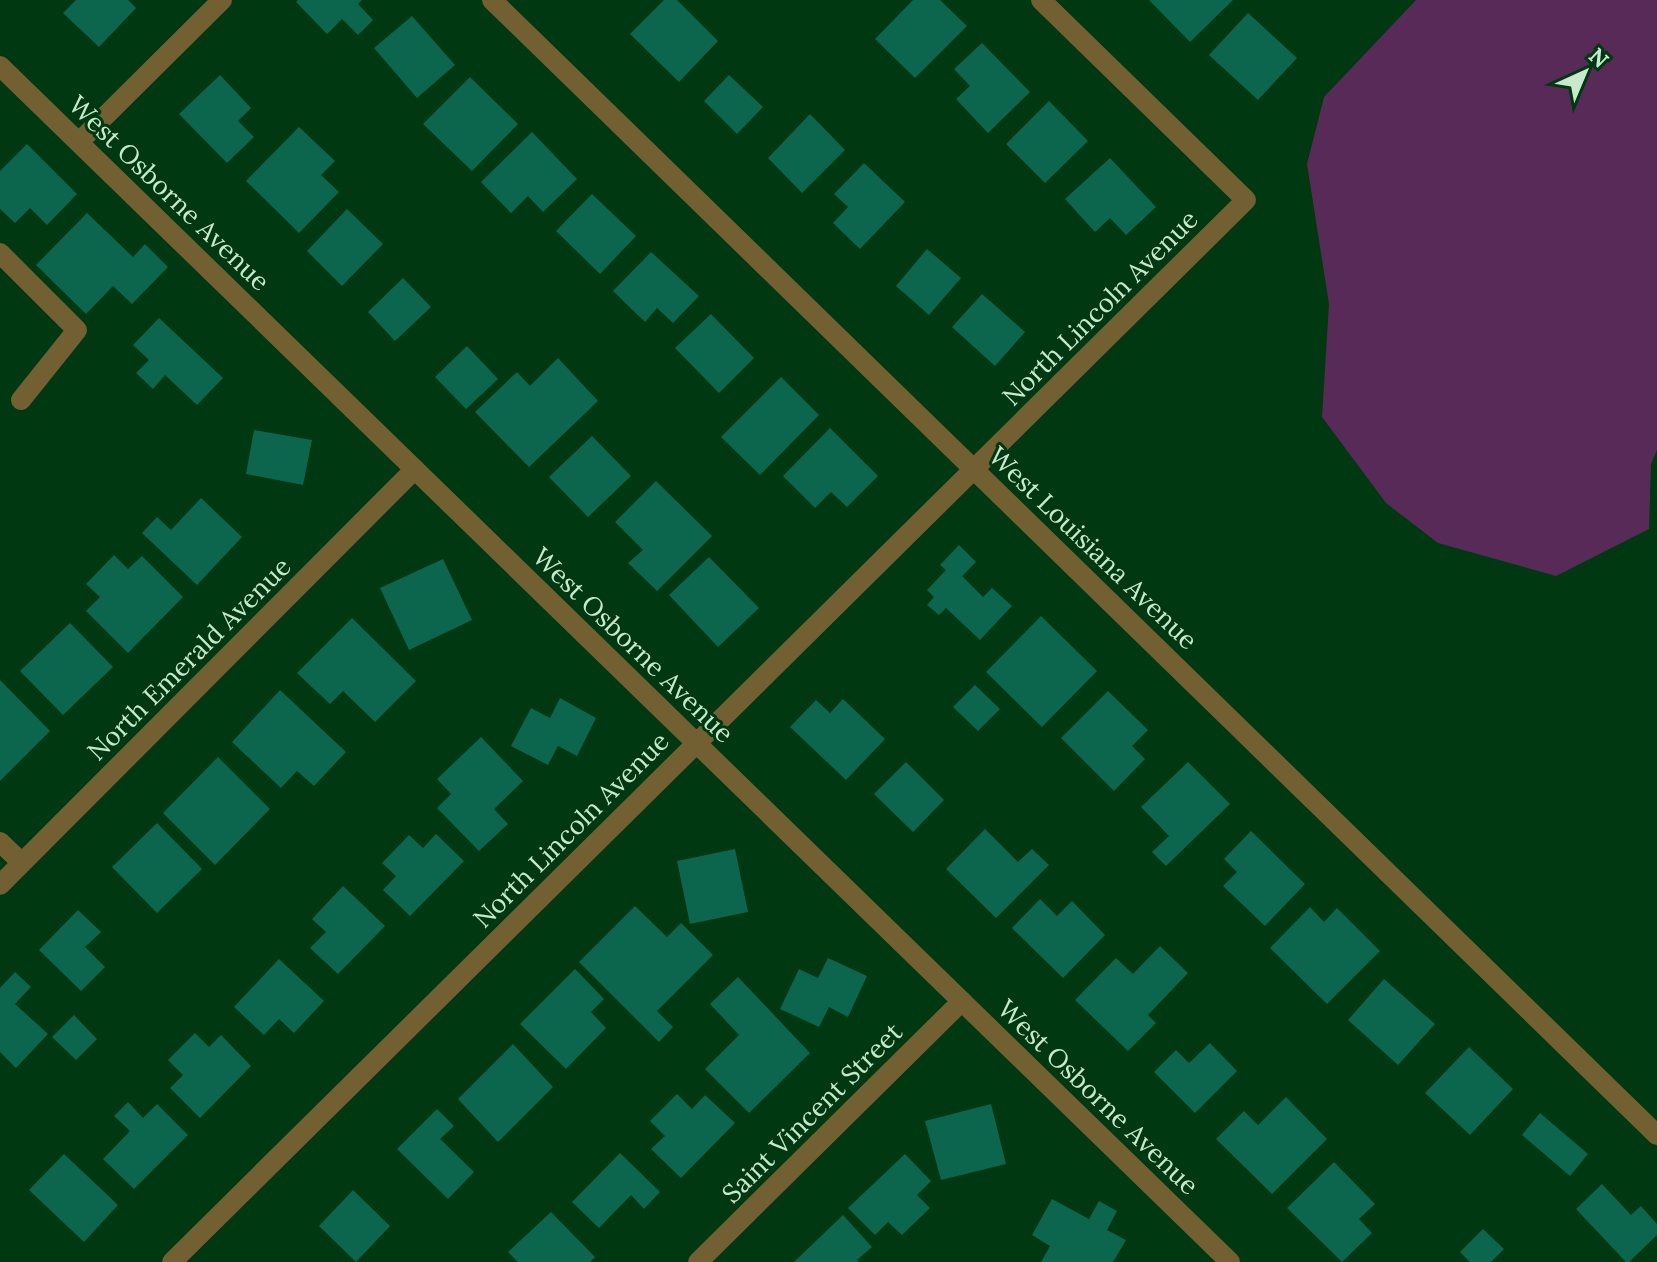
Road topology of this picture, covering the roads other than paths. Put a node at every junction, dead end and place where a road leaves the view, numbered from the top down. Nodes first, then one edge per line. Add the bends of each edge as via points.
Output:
1 (222, 0) edge
2 (492, 0) edge
3 (1041, 0) edge
4 (0, 66) edge
5 (79, 142) junction
6 (0, 253) edge
7 (21, 400) dead end
8 (415, 469) junction
9 (974, 469) junction
10 (696, 743) junction
11 (0, 842) edge
12 (22, 863) junction
13 (0, 885) edge
14 (962, 1001) junction
15 (1657, 1135) edge
16 (1222, 1259) edge
17 (172, 1262) edge
18 (698, 1262) edge

1 - 5 street
2 - 9 street, West Louisiana Avenue
3 - 9 street, North Lincoln Avenue via 1246,200
4 - 5 street, West Osborne Avenue
5 - 8 street, West Osborne Avenue
6 - 7 street via 77,330
8 - 10 street, West Osborne Avenue
8 - 12 street, North Emerald Avenue
9 - 10 street, North Lincoln Avenue
9 - 15 street, West Louisiana Avenue
10 - 14 street, West Osborne Avenue
10 - 17 street, North Lincoln Avenue
11 - 12 street
12 - 13 street, North Emerald Avenue
14 - 16 street, West Osborne Avenue
14 - 18 street, Saint Vincent Street

